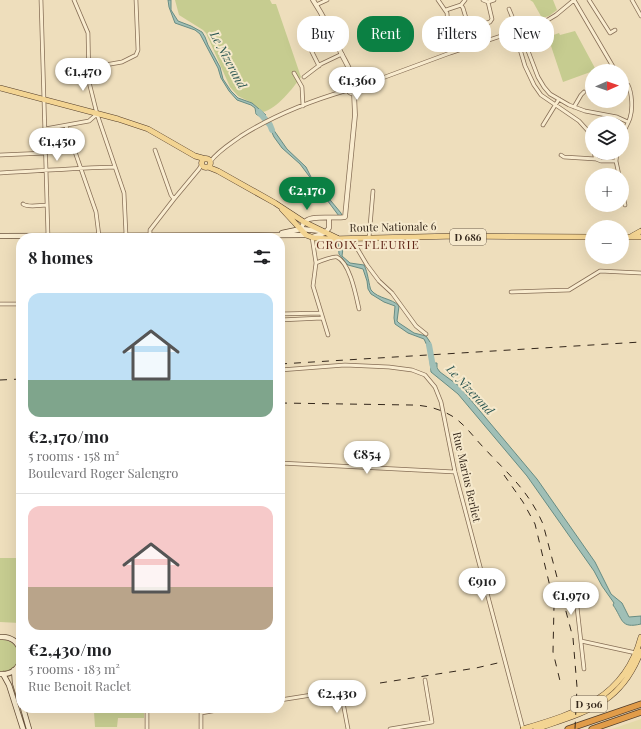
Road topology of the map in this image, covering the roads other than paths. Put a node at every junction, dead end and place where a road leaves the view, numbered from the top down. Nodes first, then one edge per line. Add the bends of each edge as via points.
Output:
1 (41, 0) edge
2 (74, 0) edge
3 (136, 0) edge
4 (313, 0) edge
5 (328, 0) edge
6 (438, 0) edge
7 (465, 0) edge
8 (483, 0) edge
9 (494, 0) edge
10 (574, 0) edge
11 (589, 0) edge
12 (632, 0) edge
13 (488, 2) junction
14 (316, 5) junction
15 (461, 5) junction
16 (509, 9) dead end
17 (446, 10) junction
18 (512, 16) edge
19 (554, 16) edge
20 (641, 16) edge
21 (615, 30) dead end
22 (499, 37) edge
23 (312, 52) edge
24 (522, 52) edge
25 (528, 52) edge
26 (450, 53) junction
27 (342, 54) junction
28 (611, 64) edge
29 (319, 66) junction
30 (88, 68) junction
31 (294, 73) dead end
32 (304, 77) dead end
33 (353, 82) junction
34 (358, 87) junction
35 (0, 88) edge
36 (629, 88) edge
37 (348, 90) junction
38 (584, 92) dead end
39 (354, 93) junction
40 (44, 99) junction
41 (559, 99) junction
42 (556, 105) junction
43 (303, 106) junction
44 (574, 107) junction
45 (97, 114) junction
46 (617, 116) edge
47 (629, 120) edge
48 (543, 125) dead end
49 (66, 126) junction
50 (585, 128) edge
51 (45, 129) junction
52 (155, 150) dead end
53 (46, 153) junction
54 (0, 155) edge
55 (561, 155) dead end
56 (585, 159) edge
57 (598, 160) edge
58 (616, 161) joint
59 (205, 164) junction
60 (115, 167) junction
61 (80, 168) junction
62 (618, 168) edge
63 (46, 171) junction
64 (0, 173) edge
65 (373, 191) dead end
66 (174, 199) junction
67 (23, 204) dead end
68 (47, 205) junction
69 (282, 209) junction
70 (329, 218) junction
71 (304, 222) junction
72 (301, 229) junction
73 (641, 231) edge
74 (323, 232) junction
75 (51, 233) edge
76 (99, 233) edge
77 (126, 233) edge
78 (150, 233) edge
79 (280, 233) edge
80 (285, 235) edge
81 (306, 235) junction
82 (0, 236) edge
83 (16, 236) edge
84 (629, 236) edge
85 (632, 236) junction
86 (312, 237) junction
87 (585, 237) edge
88 (641, 237) edge
89 (338, 238) junction
90 (351, 238) junction
91 (369, 238) junction
92 (316, 263) junction
93 (641, 273) edge
94 (510, 292) dead end
95 (0, 304) edge
96 (16, 304) edge
97 (359, 309) dead end
98 (321, 313) junction
99 (285, 314) edge
100 (322, 318) junction
101 (285, 320) edge
102 (426, 334) dead end
103 (328, 335) dead end
104 (285, 370) edge
105 (285, 463) edge
106 (455, 472) junction
107 (575, 589) dead end
108 (1, 636) edge
109 (641, 640) edge
110 (581, 641) junction
111 (16, 644) edge
112 (639, 652) edge
113 (584, 669) dead end
114 (14, 670) joint
115 (2, 674) edge
116 (425, 680) dead end
117 (16, 686) edge
118 (285, 699) edge
119 (641, 704) edge
120 (16, 707) edge
121 (641, 712) edge
122 (18, 713) edge
123 (24, 713) edge
124 (147, 713) edge
125 (201, 713) edge
126 (23, 729) edge
127 (29, 729) edge
128 (147, 729) edge
129 (201, 729) edge
130 (348, 729) edge
131 (390, 729) edge
132 (523, 729) edge
133 (536, 729) edge
134 (568, 729) edge
135 (592, 729) edge

1 - 40 street
2 - 30 street via 88,33
3 - 30 street via 136,55 122,62
4 - 14 street
5 - 14 street
6 - 17 street
7 - 15 street
8 - 13 street
9 - 13 street
10 - 19 street
10 - 28 street
11 - 21 street via 610,33
12 - 20 street
13 - 15 street via 492,19 490,22 468,28
14 - 27 street
15 - 17 street
16 - 18 street
17 - 26 street
22 - 26 street
23 - 29 street
24 - 42 street via 534,85 541,95
25 - 41 street via 544,87
26 - 34 street
27 - 29 street
27 - 33 street
29 - 32 street
30 - 45 street via 88,82
31 - 43 street via 302,87
33 - 34 street
33 - 37 street via 348,85
34 - 39 street via 358,91
35 - 40 main road
36 - 47 street
37 - 39 street
37 - 43 street
38 - 44 street
39 - 70 street via 355,115 345,217
40 - 45 main road
40 - 51 street
41 - 42 street
41 - 44 street
42 - 48 street
42 - 50 street
43 - 59 street via 263,123 225,147
44 - 46 street
45 - 49 street via 89,121
45 - 59 main road via 148,129
45 - 60 street
49 - 51 street
49 - 61 street
51 - 53 street
52 - 66 street via 170,195
53 - 54 street
53 - 63 street
55 - 56 street via 564,158
57 - 58 street
58 - 62 street
59 - 66 street
59 - 69 main road
60 - 61 street
60 - 77 street via 124,193
61 - 63 street
61 - 76 street via 96,212
63 - 64 street
63 - 68 street
65 - 91 street
66 - 78 street
67 - 68 street via 29,207
68 - 75 street
69 - 71 main road
69 - 72 main road
70 - 71 street via 310,218
70 - 74 street via 329,228
71 - 72 street
71 - 74 main road
72 - 74 main road, Route Nationale 6 / D 686
72 - 79 main road, Route Nationale 6 / D 686
72 - 81 main road
73 - 85 main road
74 - 86 street
74 - 89 main road, Route Nationale 6 / D 686
80 - 81 main road, Route Nationale 6 / D 686
81 - 86 main road, Route Nationale 6 / D 686
82 - 83 main road, D 686
84 - 85 main road
85 - 88 main road
86 - 89 main road, Route Nationale 6 / D 686
86 - 92 street
87 - 91 main road, Route Nationale 6 / D 686
89 - 90 main road, Route Nationale 6 / D 686
90 - 91 main road, Route Nationale 6 / D 686
90 - 102 street via 379,281 392,293 416,326
92 - 97 street via 338,257 347,267
92 - 98 street via 313,286
93 - 94 street via 600,271 569,290
95 - 96 street
98 - 99 street
98 - 100 street
100 - 101 street
100 - 103 street
104 - 106 street, Rue Marius Berliet via 389,367 412,370 425,375 435,387 441,402
105 - 106 street
106 - 132 street, Rue Marius Berliet
107 - 110 street
108 - 111 main road
109 - 112 main road, D 306
110 - 112 street
110 - 113 street
112 - 132 main road, D 306 via 625,674 602,697 575,712
112 - 133 main road, D 306 via 629,675 607,699 582,713
114 - 115 main road
114 - 117 main road
115 - 120 main road via 9,685
116 - 131 street via 432,722
118 - 130 street via 341,692
119 - 134 highway
121 - 135 highway
122 - 126 main road
123 - 127 main road
124 - 128 street
125 - 129 street

